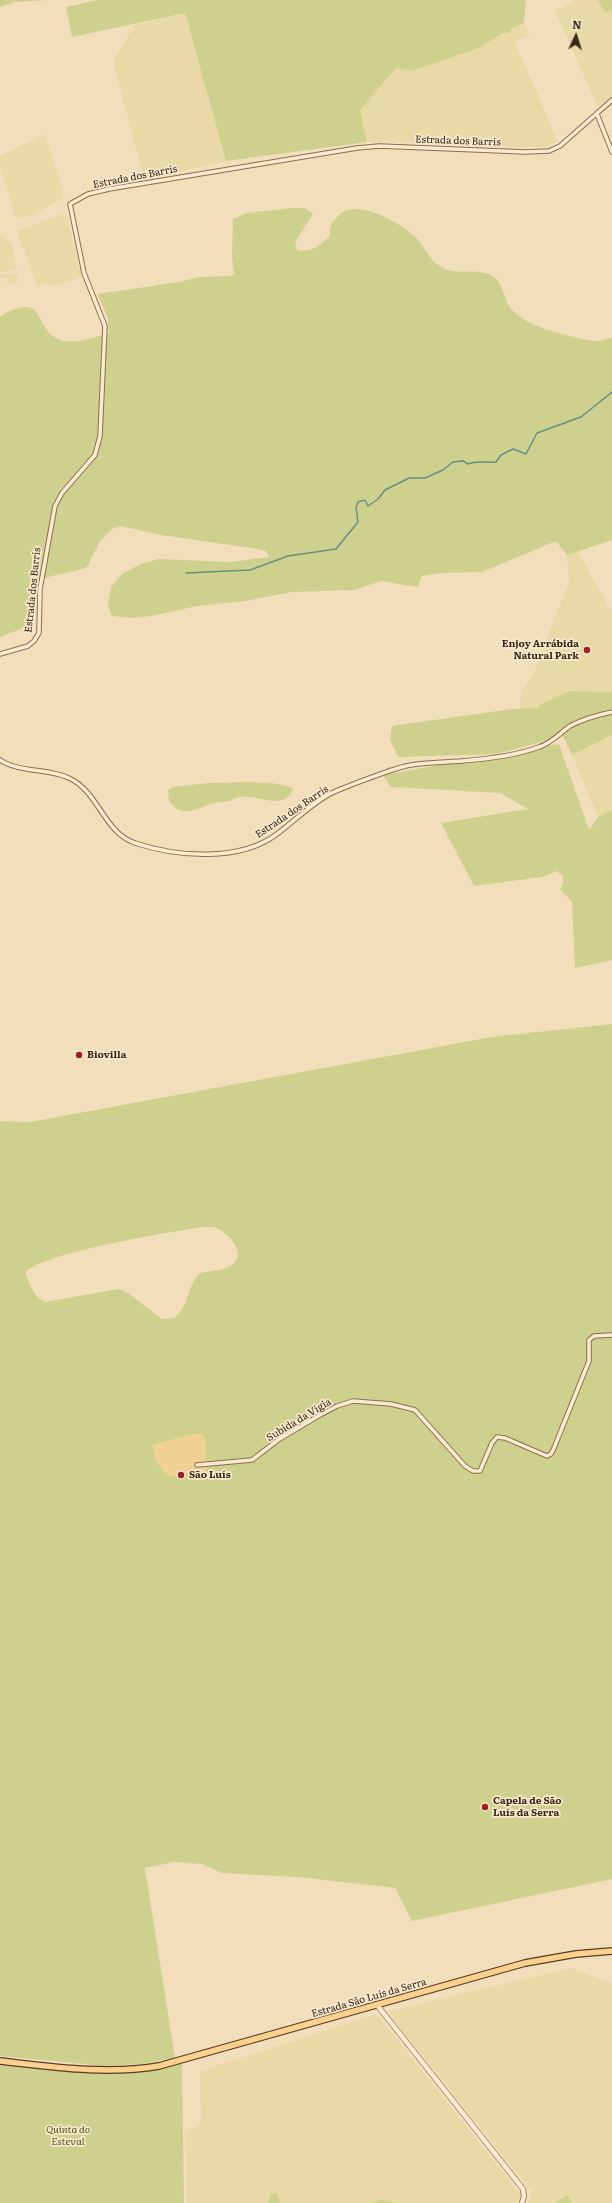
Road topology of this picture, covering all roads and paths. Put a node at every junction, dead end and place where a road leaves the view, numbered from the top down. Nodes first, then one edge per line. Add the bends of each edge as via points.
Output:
1 (612, 100) edge
2 (597, 114) junction
3 (612, 136) edge
4 (606, 137) junction
5 (612, 152) edge
6 (0, 654) edge
7 (612, 712) edge
8 (0, 760) edge
9 (612, 1335) edge
10 (197, 1465) dead end
11 (612, 1951) edge
12 (377, 2005) junction
13 (0, 2061) edge
14 (522, 2203) edge

1 - 2 street, Estrada dos Barris
2 - 4 street
2 - 6 street, Estrada dos Barris via 572,136 549,151 379,146 357,148 109,189 88,194 70,204 84,273 105,326 100,436 95,455 62,493 55,506 43,564 39,633 28,646
3 - 4 street
4 - 5 street
7 - 8 street, Estrada dos Barris via 582,720 541,747 519,753 411,765 386,773 329,794 276,835 260,844 245,849 203,855 160,850 121,837 85,790 70,779 55,772 7,764
9 - 10 street, Subida da Vigia via 594,1336 589,1340 589,1361 554,1448 547,1456 497,1437 480,1471 474,1471 465,1466 415,1410 391,1404 353,1401 336,1406 278,1440 252,1460
11 - 12 main road, Estrada São Luís da Serra via 525,1963
12 - 13 main road, Estrada São Luís da Serra via 174,2063 132,2070 96,2070
12 - 14 street via 523,2189

